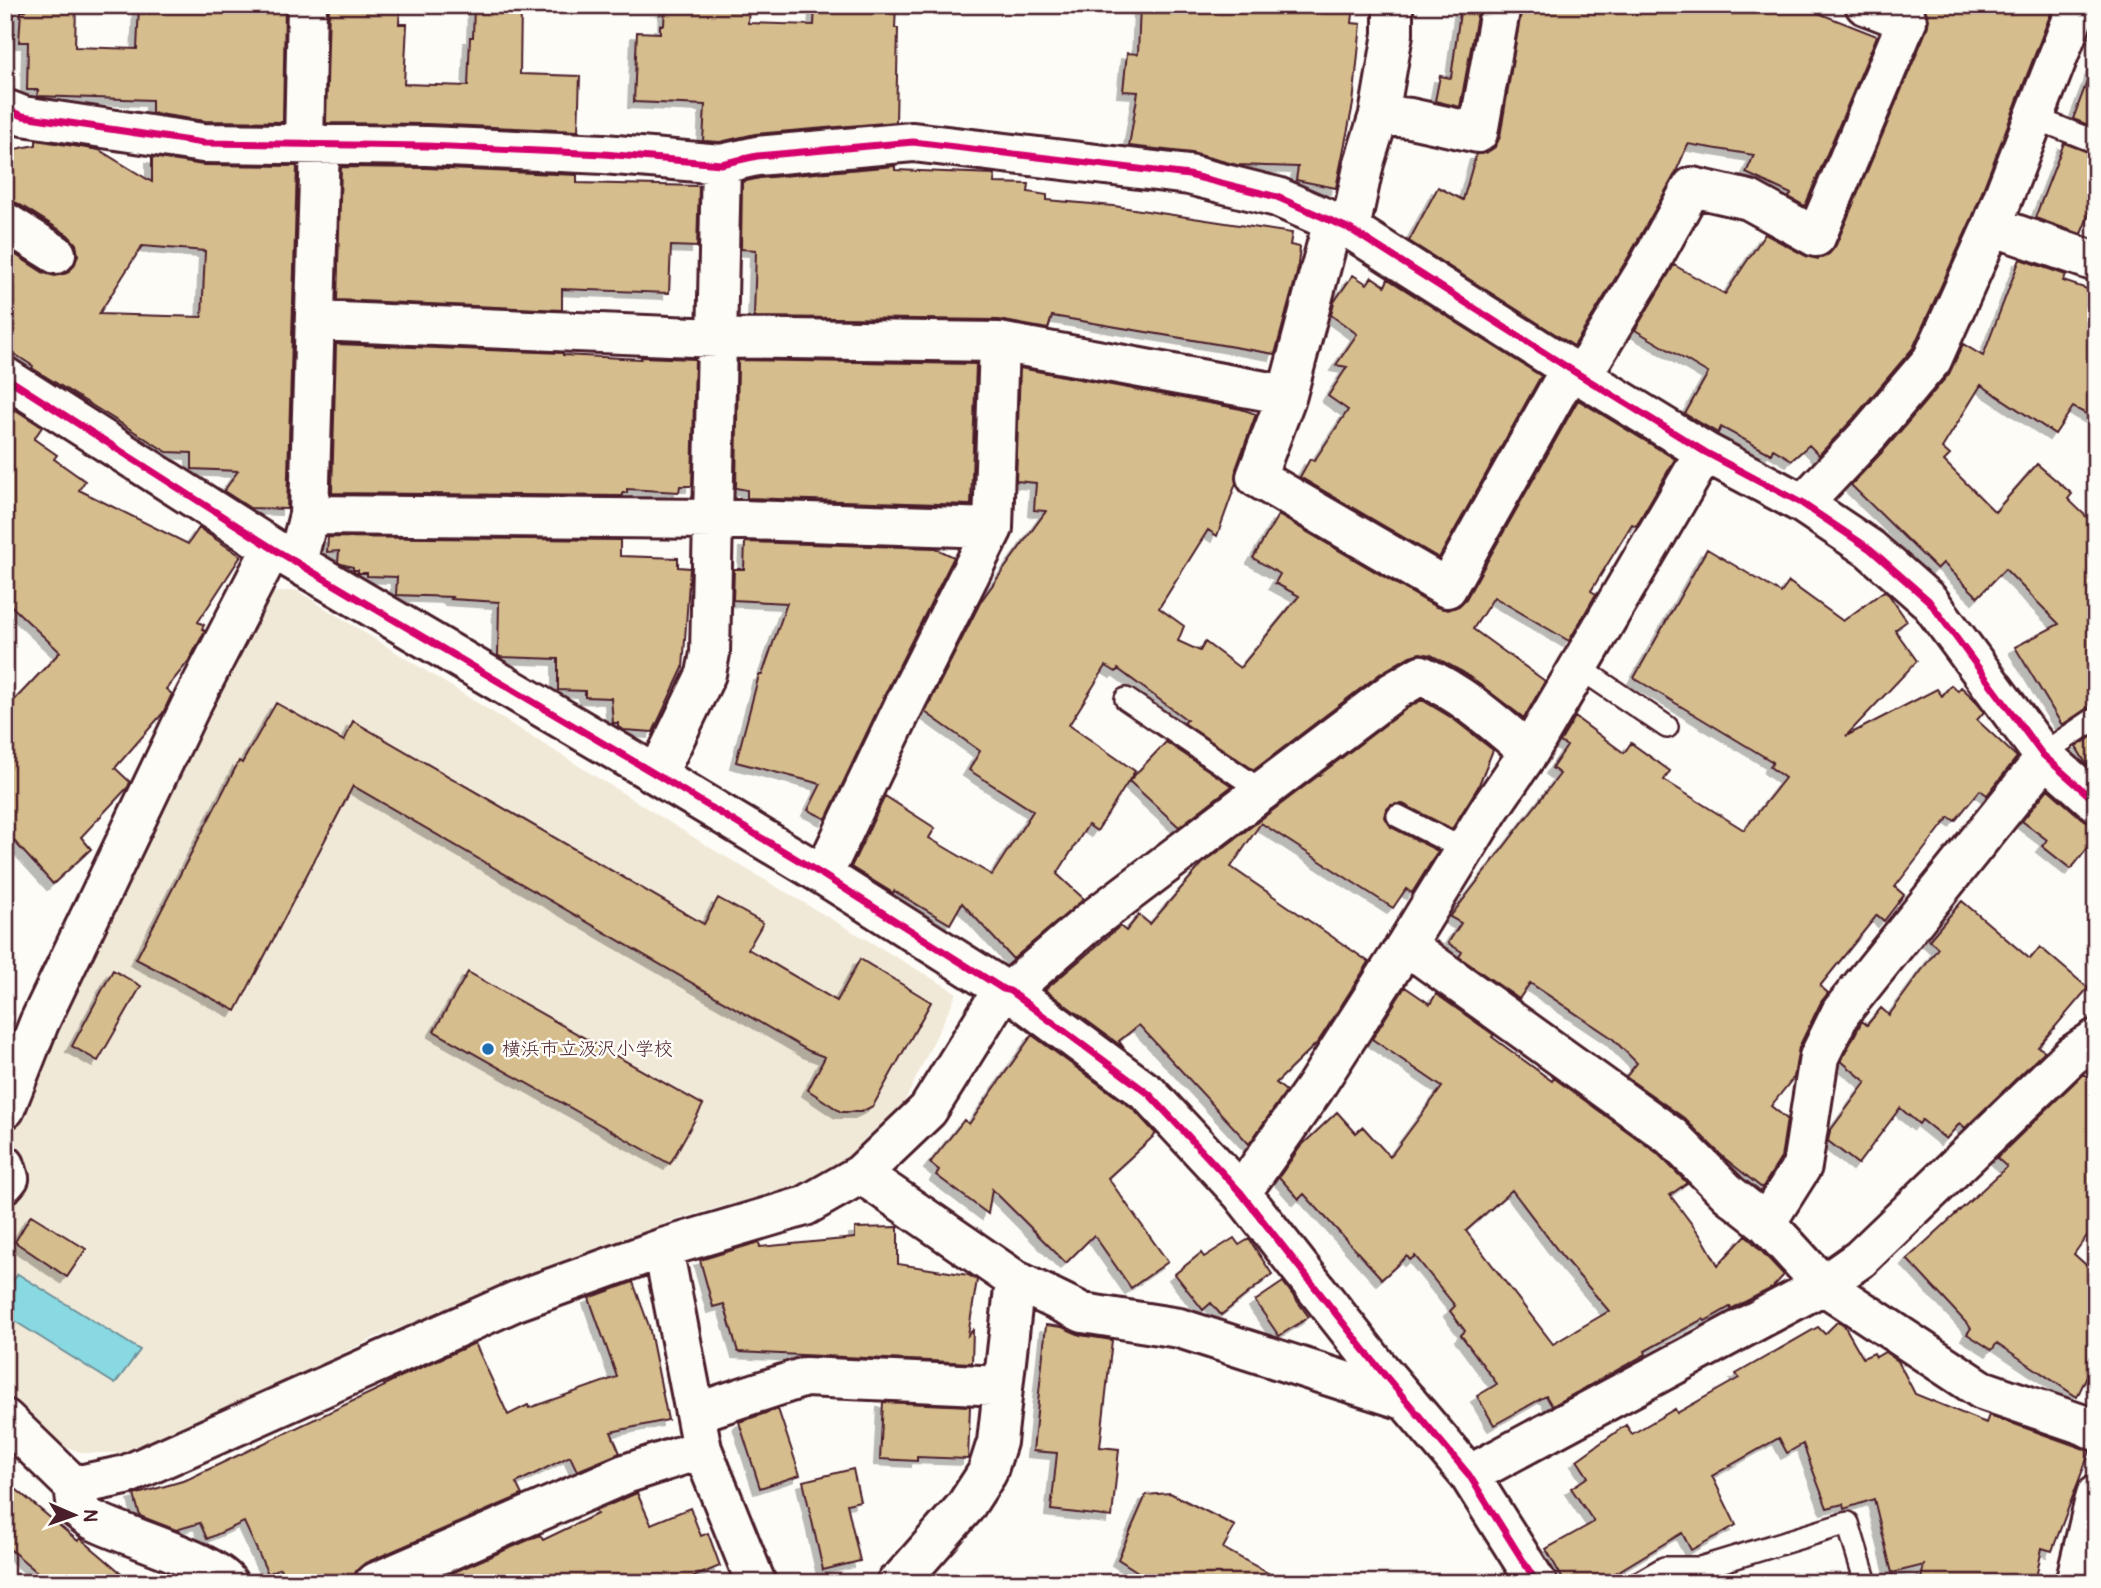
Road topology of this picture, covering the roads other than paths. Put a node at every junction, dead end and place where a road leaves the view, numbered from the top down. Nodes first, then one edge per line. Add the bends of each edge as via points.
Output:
1 (307, 5) edge
2 (1393, 5) edge
3 (1501, 5) edge
4 (1865, 5) edge
5 (2078, 5) edge
6 (1379, 115) junction
7 (11, 118) edge
8 (2035, 118) junction
9 (2096, 142) edge
10 (312, 144) junction
11 (721, 164) junction
12 (5, 222) edge
13 (1341, 225) junction
14 (1992, 226) junction
15 (56, 254) dead end
16 (2096, 262) edge
17 (316, 321) junction
18 (718, 338) junction
19 (999, 342) junction
20 (1576, 372) junction
21 (5, 377) edge
22 (1287, 395) junction
23 (1705, 452) junction
24 (1803, 504) junction
25 (309, 515) junction
26 (713, 519) junction
27 (993, 528) junction
28 (284, 555) junction
29 (1577, 666) junction
30 (1126, 699) dead end
31 (2096, 718) edge
32 (1667, 727) dead end
33 (1529, 752) junction
34 (2044, 756) junction
35 (657, 775) junction
36 (1262, 791) junction
37 (2096, 802) edge
38 (1398, 816) dead end
39 (1465, 850) junction
40 (822, 875) junction
41 (1406, 946) junction
42 (1007, 990) junction
43 (2096, 1039) edge
44 (5, 1109) edge
45 (5, 1165) edge
46 (861, 1174) junction
47 (5, 1183) edge
48 (1241, 1193) junction
49 (1766, 1223) junction
50 (663, 1248) junction
51 (1015, 1280) junction
52 (1823, 1285) junction
53 (1003, 1386) junction
54 (1409, 1401) junction
55 (2092, 1418) edge
56 (10, 1428) edge
57 (699, 1431) junction
58 (1469, 1475) junction
59 (74, 1486) junction
60 (2096, 1495) edge
61 (899, 1582) edge
62 (228, 1583) edge
63 (374, 1583) edge
64 (757, 1583) edge
65 (1537, 1583) edge
66 (1638, 1583) edge
67 (1866, 1583) edge
68 (2075, 1583) edge

1 - 10 street
2 - 6 street via 1393,34
3 - 6 street via 1478,133
4 - 20 street via 1907,21 1816,237 1749,200 1692,187 1648,267
5 - 8 street
6 - 13 street
7 - 10 street via 203,144
8 - 9 lane
8 - 14 street
10 - 11 street via 590,153
10 - 17 street
11 - 13 street via 757,156 913,142 1189,175 1277,197
11 - 18 street
12 - 15 street
13 - 20 street
13 - 22 street
14 - 16 street
14 - 24 street via 1932,360
17 - 18 street
17 - 25 street
18 - 19 street
18 - 26 street
19 - 22 street
19 - 27 street
20 - 22 street via 1447,588 1256,477
20 - 23 street
21 - 28 street
23 - 24 street
23 - 29 street
24 - 34 street via 1870,549 1929,601
25 - 26 street
25 - 28 street
26 - 27 street
26 - 35 street via 706,674
27 - 40 street
28 - 35 street
28 - 44 street via 190,707 39,1023
29 - 32 lane
29 - 33 street
30 - 36 lane
31 - 34 lane
33 - 36 street via 1449,688 1421,675
33 - 39 street
34 - 37 street
34 - 49 street via 1841,1012 1819,1058 1802,1166
35 - 40 street
36 - 42 street
38 - 39 lane
39 - 41 street
40 - 42 street
41 - 48 street
41 - 49 street via 1671,1136 1729,1194
42 - 46 street via 928,1110
42 - 48 street via 1149,1094
43 - 52 street via 2071,1056 1860,1259
45 - 47 street via 9,1178
46 - 50 street via 805,1206
46 - 51 street
48 - 54 street
49 - 52 street
50 - 57 street
50 - 59 street via 516,1301 126,1475
51 - 53 street
51 - 54 street via 1083,1313 1179,1328
52 - 55 street via 1982,1390
52 - 58 street
53 - 57 street via 805,1377
53 - 61 street via 997,1442 987,1473 965,1507
54 - 58 street
56 - 59 street
57 - 63 street via 625,1474
57 - 64 street
58 - 65 street
59 - 62 street via 77,1509 94,1521 197,1562
60 - 68 street
66 - 67 lane via 1664,1568 1700,1568 1848,1523

